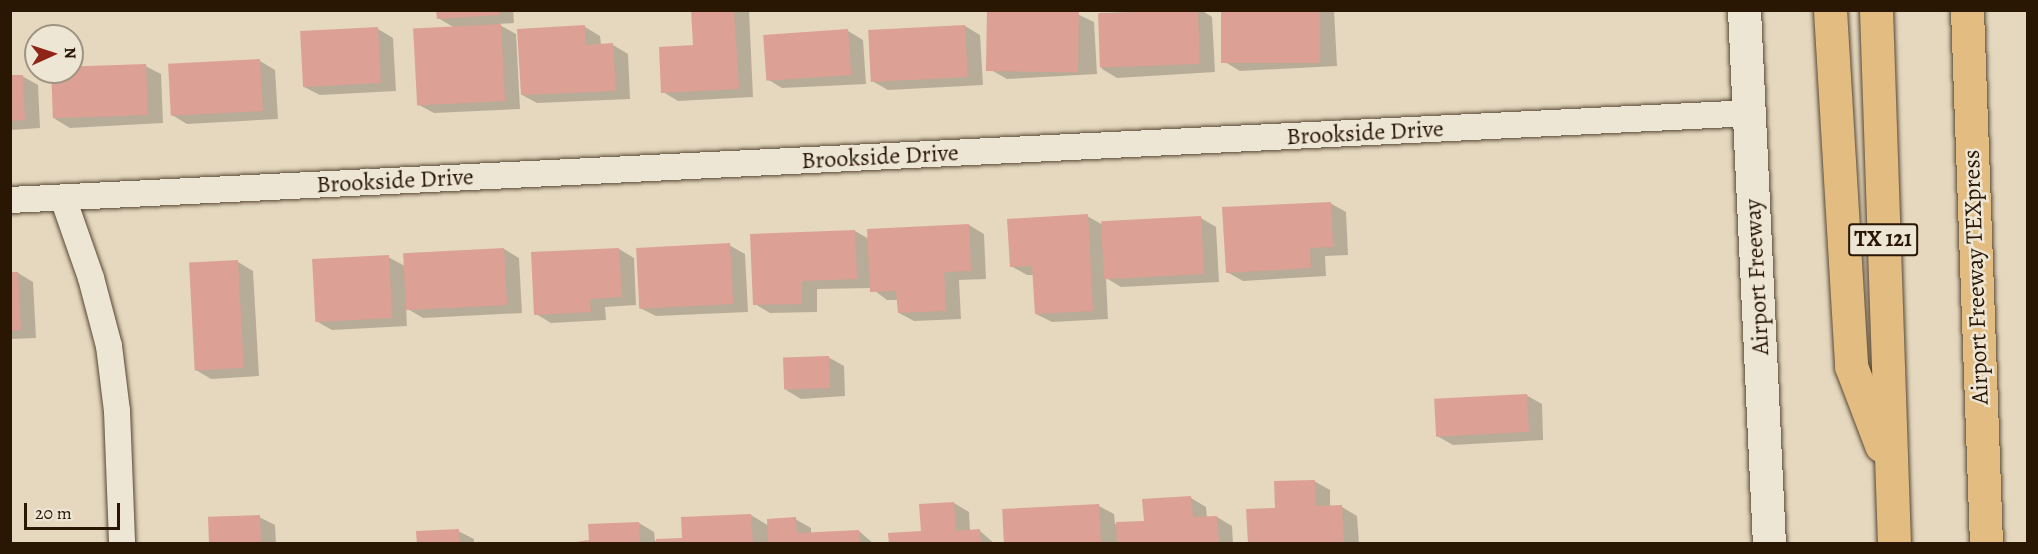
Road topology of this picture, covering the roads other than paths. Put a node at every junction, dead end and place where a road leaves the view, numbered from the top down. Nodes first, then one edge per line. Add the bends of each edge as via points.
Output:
1 (1744, 10) edge
2 (1830, 10) edge
3 (1876, 10) edge
4 (1967, 10) edge
5 (1750, 113) junction
6 (63, 198) junction
7 (10, 201) edge
8 (1890, 469) junction
9 (122, 543) edge
10 (1769, 543) edge
11 (1894, 543) edge
12 (1986, 543) edge

1 - 5 main road, Airport Freeway
2 - 8 highway via 1851,366
3 - 8 highway, TX 121
4 - 12 highway, Airport Freeway TEXpress
5 - 6 street, Brookside Drive
5 - 10 main road, Airport Freeway
6 - 7 street, Brookside Drive
6 - 9 street via 109,346 117,411
8 - 11 highway, TX 121

